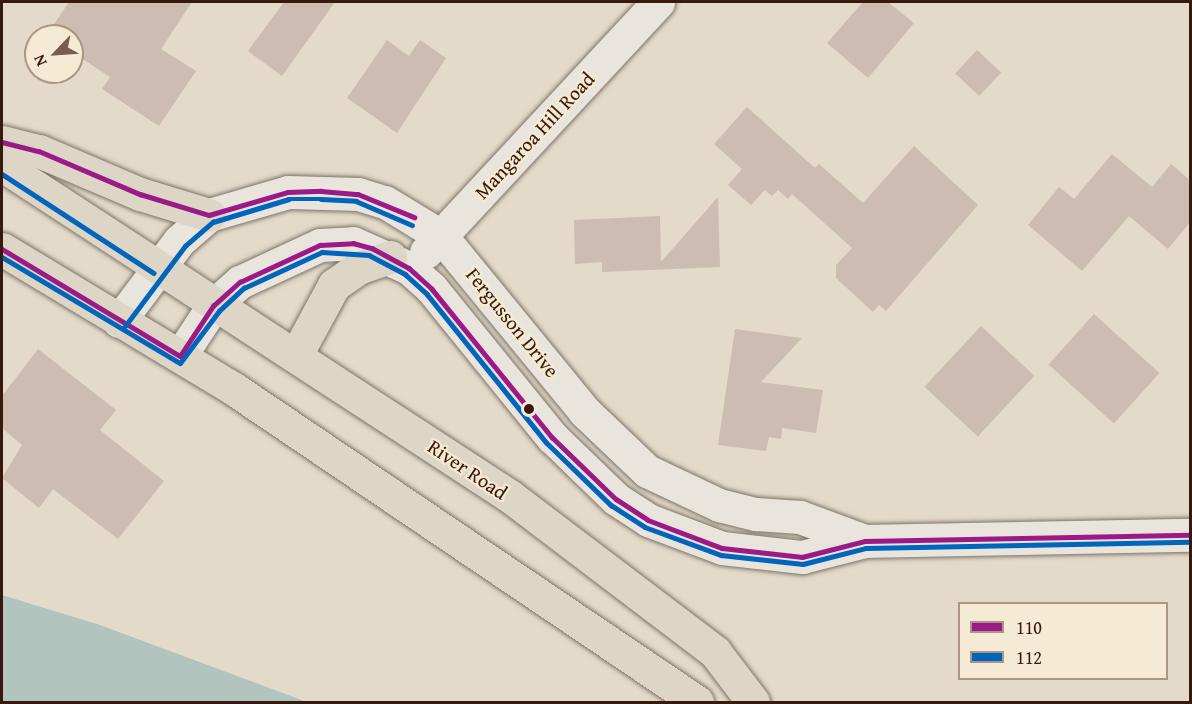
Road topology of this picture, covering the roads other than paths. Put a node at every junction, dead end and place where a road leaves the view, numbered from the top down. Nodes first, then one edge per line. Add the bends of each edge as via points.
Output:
1 (658, 2) edge
2 (2, 142) edge
3 (2, 165) edge
4 (208, 215) junction
5 (441, 236) junction
6 (2, 249) edge
7 (400, 263) junction
8 (158, 267) junction
9 (213, 306) junction
10 (119, 321) junction
11 (296, 355) junction
12 (180, 356) junction
13 (1191, 535) edge
14 (865, 541) junction
15 (697, 702) edge
16 (753, 702) edge

1 - 5 main road, Mangaroa Hill Road
2 - 4 highway via 39,151 140,194
3 - 8 highway
4 - 5 main road, Fergusson Drive via 288,192 349,194 385,202
4 - 8 main road
5 - 7 main road, Mangaroa Hill Road
5 - 14 main road, Fergusson Drive via 584,411 647,471 719,505 800,517
6 - 10 highway
7 - 9 main road, Fergusson Drive via 353,243 320,245 240,282
7 - 11 highway via 358,268 334,285
7 - 14 main road, Fergusson Drive via 432,289 552,437 616,499 648,520 722,548 759,554 802,557
8 - 9 highway, River Road
8 - 10 main road
9 - 11 highway, River Road
9 - 12 main road, Fergusson Drive
10 - 12 highway
11 - 16 highway, River Road via 613,571 715,652
12 - 15 highway
13 - 14 main road, Fergusson Drive

